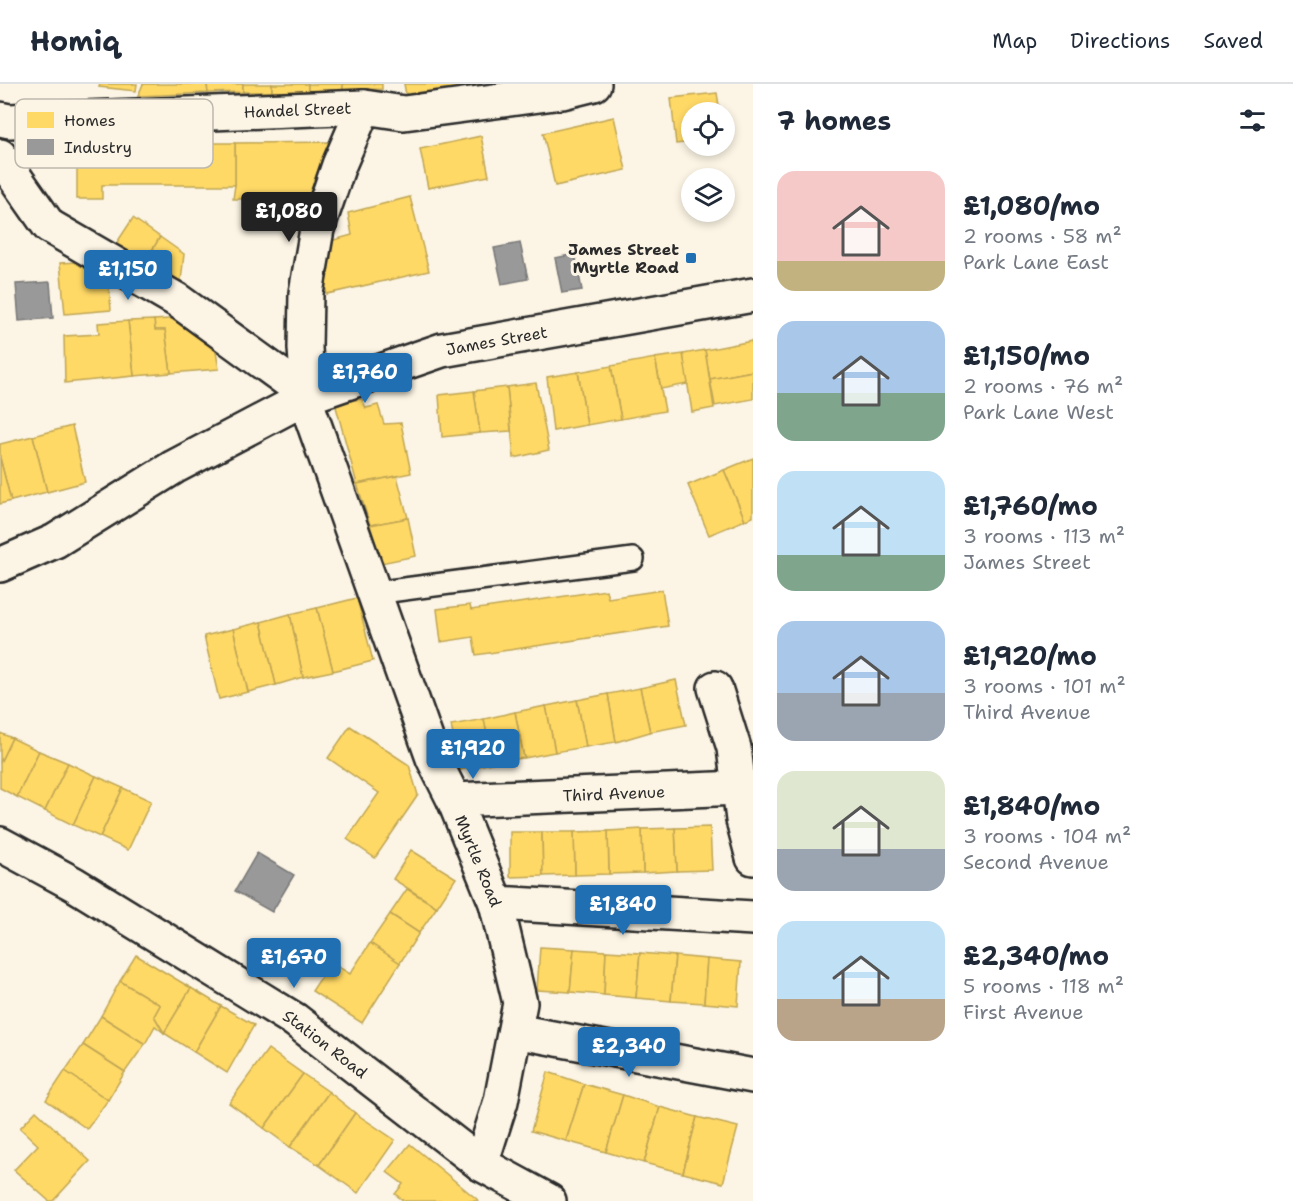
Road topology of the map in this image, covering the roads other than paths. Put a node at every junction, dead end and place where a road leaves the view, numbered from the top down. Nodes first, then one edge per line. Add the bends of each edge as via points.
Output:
1 (594, 84) edge
2 (364, 107) junction
3 (213, 115) edge
4 (0, 156) edge
5 (753, 295) edge
6 (309, 396) junction
7 (633, 559) dead end
8 (0, 566) edge
9 (374, 593) junction
10 (715, 688) dead end
11 (739, 788) junction
12 (454, 800) junction
13 (748, 820) edge
14 (0, 844) edge
15 (753, 858) edge
16 (496, 903) junction
17 (753, 918) edge
18 (515, 1031) junction
19 (753, 1076) edge
20 (481, 1164) junction
21 (549, 1201) edge

1 - 2 street, Handel Street via 562,92 404,113
2 - 3 street, Handel Street
2 - 6 street, Myrtle Road via 317,229 306,293
4 - 6 street via 49,226 177,300
5 - 6 street, James Street via 442,350
6 - 8 street, James Street via 174,467 55,541
6 - 9 street, Myrtle Road via 309,410
7 - 9 lane
9 - 12 street, Myrtle Road via 433,758
10 - 11 street via 734,748
11 - 12 street, Third Avenue
11 - 13 street
12 - 16 street, Myrtle Road
13 - 15 street
14 - 20 street, Station Road via 74,884 295,1020
16 - 17 street
16 - 18 street, Myrtle Road via 520,1004
18 - 19 street
18 - 20 street, Myrtle Road via 501,1101
20 - 21 street, Station Road

